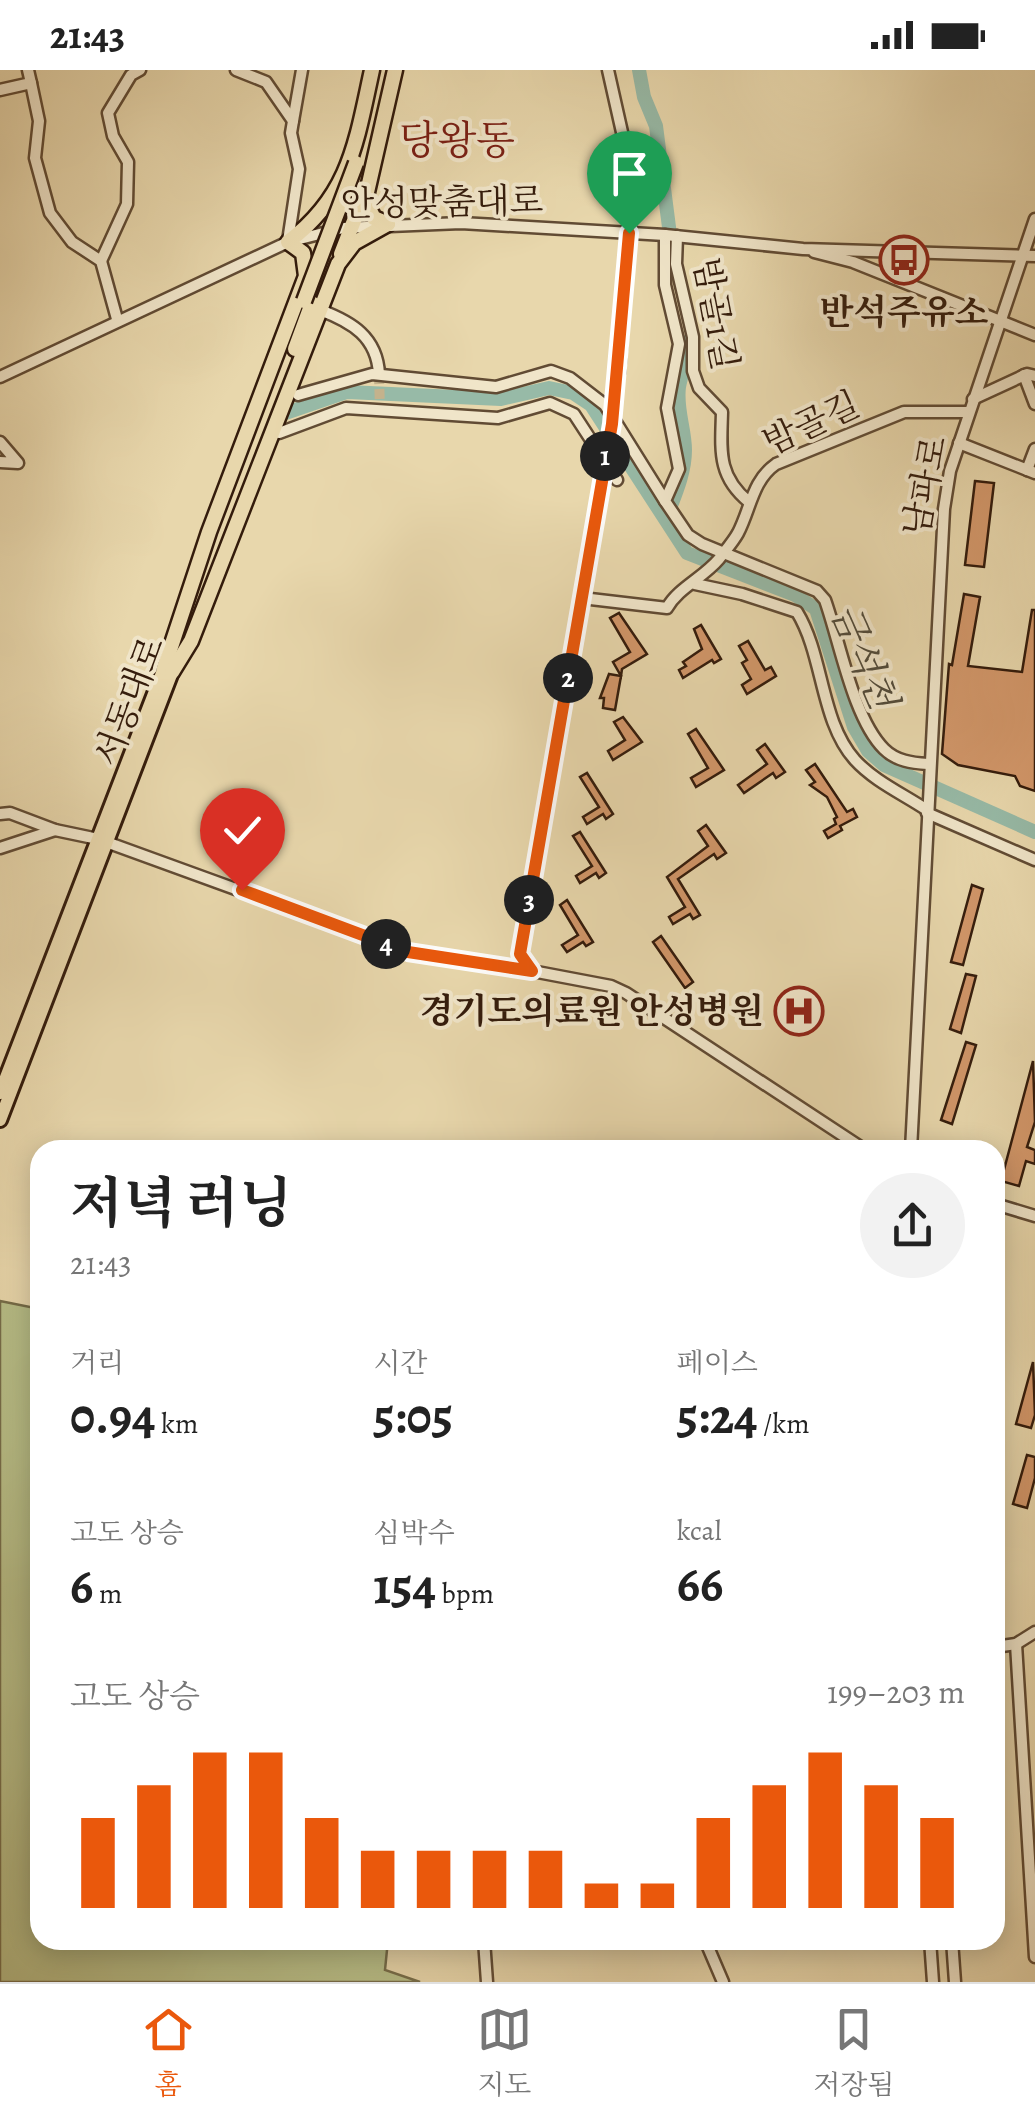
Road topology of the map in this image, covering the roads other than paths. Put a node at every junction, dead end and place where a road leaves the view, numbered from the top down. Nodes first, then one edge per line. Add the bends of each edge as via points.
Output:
1 (28, 70) edge
2 (140, 70) edge
3 (236, 70) edge
4 (302, 70) edge
5 (375, 70) edge
6 (391, 70) edge
7 (608, 70) edge
8 (31, 82) junction
9 (0, 90) edge
10 (293, 121) junction
11 (360, 165) junction
12 (366, 190) junction
13 (337, 192) junction
14 (1035, 220) edge
15 (388, 224) junction
16 (347, 228) junction
17 (323, 232) junction
18 (629, 233) junction
19 (671, 235) junction
20 (288, 242) junction
21 (804, 249) junction
22 (1035, 256) edge
23 (1022, 257) junction
24 (102, 262) junction
25 (338, 264) junction
26 (306, 276) junction
27 (312, 304) junction
28 (117, 319) junction
29 (1002, 323) junction
30 (1035, 335) edge
31 (379, 374) junction
32 (1030, 375) edge
33 (0, 376) edge
34 (298, 395) dead end
35 (973, 399) junction
36 (1035, 404) edge
37 (969, 412) junction
38 (612, 419) junction
39 (279, 433) dead end
40 (0, 442) edge
41 (958, 443) junction
42 (1035, 449) edge
43 (605, 458) junction
44 (0, 462) edge
45 (1031, 471) edge
46 (617, 480) dead end
47 (750, 502) junction
48 (668, 506) junction
49 (722, 554) junction
50 (698, 582) junction
51 (582, 598) junction
52 (168, 670) junction
53 (928, 769) junction
54 (927, 809) junction
55 (0, 814) edge
56 (55, 830) junction
57 (102, 841) junction
58 (0, 848) edge
59 (1035, 860) edge
60 (532, 971) junction
61 (0, 1093) edge
62 (0, 1120) edge
63 (850, 1140) edge
64 (911, 1140) edge
65 (1005, 1207) edge
66 (1035, 1216) edge
67 (1035, 1632) edge
68 (1016, 1644) junction
69 (1005, 1646) edge
70 (1035, 1726) edge
71 (1021, 1734) junction
72 (1031, 1814) edge
73 (1033, 1884) edge
74 (1034, 1940) edge
75 (485, 1950) edge
76 (709, 1950) edge
77 (931, 1950) edge
78 (953, 1950) edge
79 (1035, 1957) edge
80 (488, 1982) edge
81 (723, 1982) edge
82 (933, 1982) edge
83 (955, 1982) edge

1 - 8 street
2 - 24 street via 108,112 112,136 128,162 127,204
3 - 10 street via 266,82
4 - 10 street
5 - 11 highway
5 - 13 highway
6 - 11 highway
6 - 12 highway
7 - 18 street via 632,166
8 - 9 street
8 - 24 street via 40,122 35,158 50,213 72,242
10 - 20 street via 299,169
11 - 27 highway
12 - 15 highway via 368,210
12 - 16 highway
13 - 17 highway
13 - 20 highway
14 - 23 street, 남파로
15 - 16 street, 안성맞춤대로
15 - 18 street, 안성맞춤대로
15 - 25 highway via 354,243
16 - 17 street, 안성맞춤대로
16 - 25 highway
17 - 20 street, 안성맞춤대로
17 - 26 highway
18 - 19 street, 안성맞춤대로
18 - 38 street
19 - 21 street, 안성맞춤대로
19 - 47 street, 밤골1길 via 694,371 722,412 720,467
19 - 48 street via 664,285 679,344 667,408 678,469
20 - 26 highway via 303,253
20 - 28 street, 안성맞춤대로
21 - 23 street, 안성맞춤대로
21 - 29 street
22 - 23 street, 안성맞춤대로
23 - 29 street, 남파로
24 - 28 street
25 - 27 highway
26 - 52 highway via 209,532
27 - 31 street via 366,336
27 - 52 highway, 서동대로
28 - 33 street, 안성맞춤대로
29 - 30 street
29 - 35 street, 남파로
31 - 34 street
31 - 38 street via 496,387 551,371 592,392
32 - 35 street
32 - 36 street
35 - 37 street, 남파로
37 - 41 street, 남파로
37 - 47 street, 밤골길 via 904,412 824,444 762,474
38 - 43 street
38 - 48 street
39 - 43 street via 346,408 498,418 550,403 574,414
40 - 44 street via 18,463
41 - 45 street
41 - 53 street, 남파로 via 941,541
42 - 45 street
43 - 46 street
43 - 51 street
47 - 49 street, 밤골길
48 - 49 street via 688,535
49 - 50 street, 밤골길
49 - 53 street via 817,591 870,731 900,760
50 - 51 street, 밤골길 via 674,595 667,608
50 - 54 street via 798,612 853,758
51 - 60 street via 520,954
52 - 57 main road, 서동대로
53 - 54 street, 남파로
54 - 59 street
54 - 64 street
55 - 56 street
56 - 57 street
56 - 58 street
57 - 60 street via 408,952
57 - 61 main road, 서동대로
57 - 62 main road, 서동대로
60 - 63 street via 626,993
65 - 66 street
67 - 68 street
68 - 69 street
68 - 71 street
70 - 71 street
71 - 72 street
72 - 73 street
73 - 74 street
74 - 79 street
75 - 80 street
76 - 81 street
77 - 82 street
78 - 83 street

